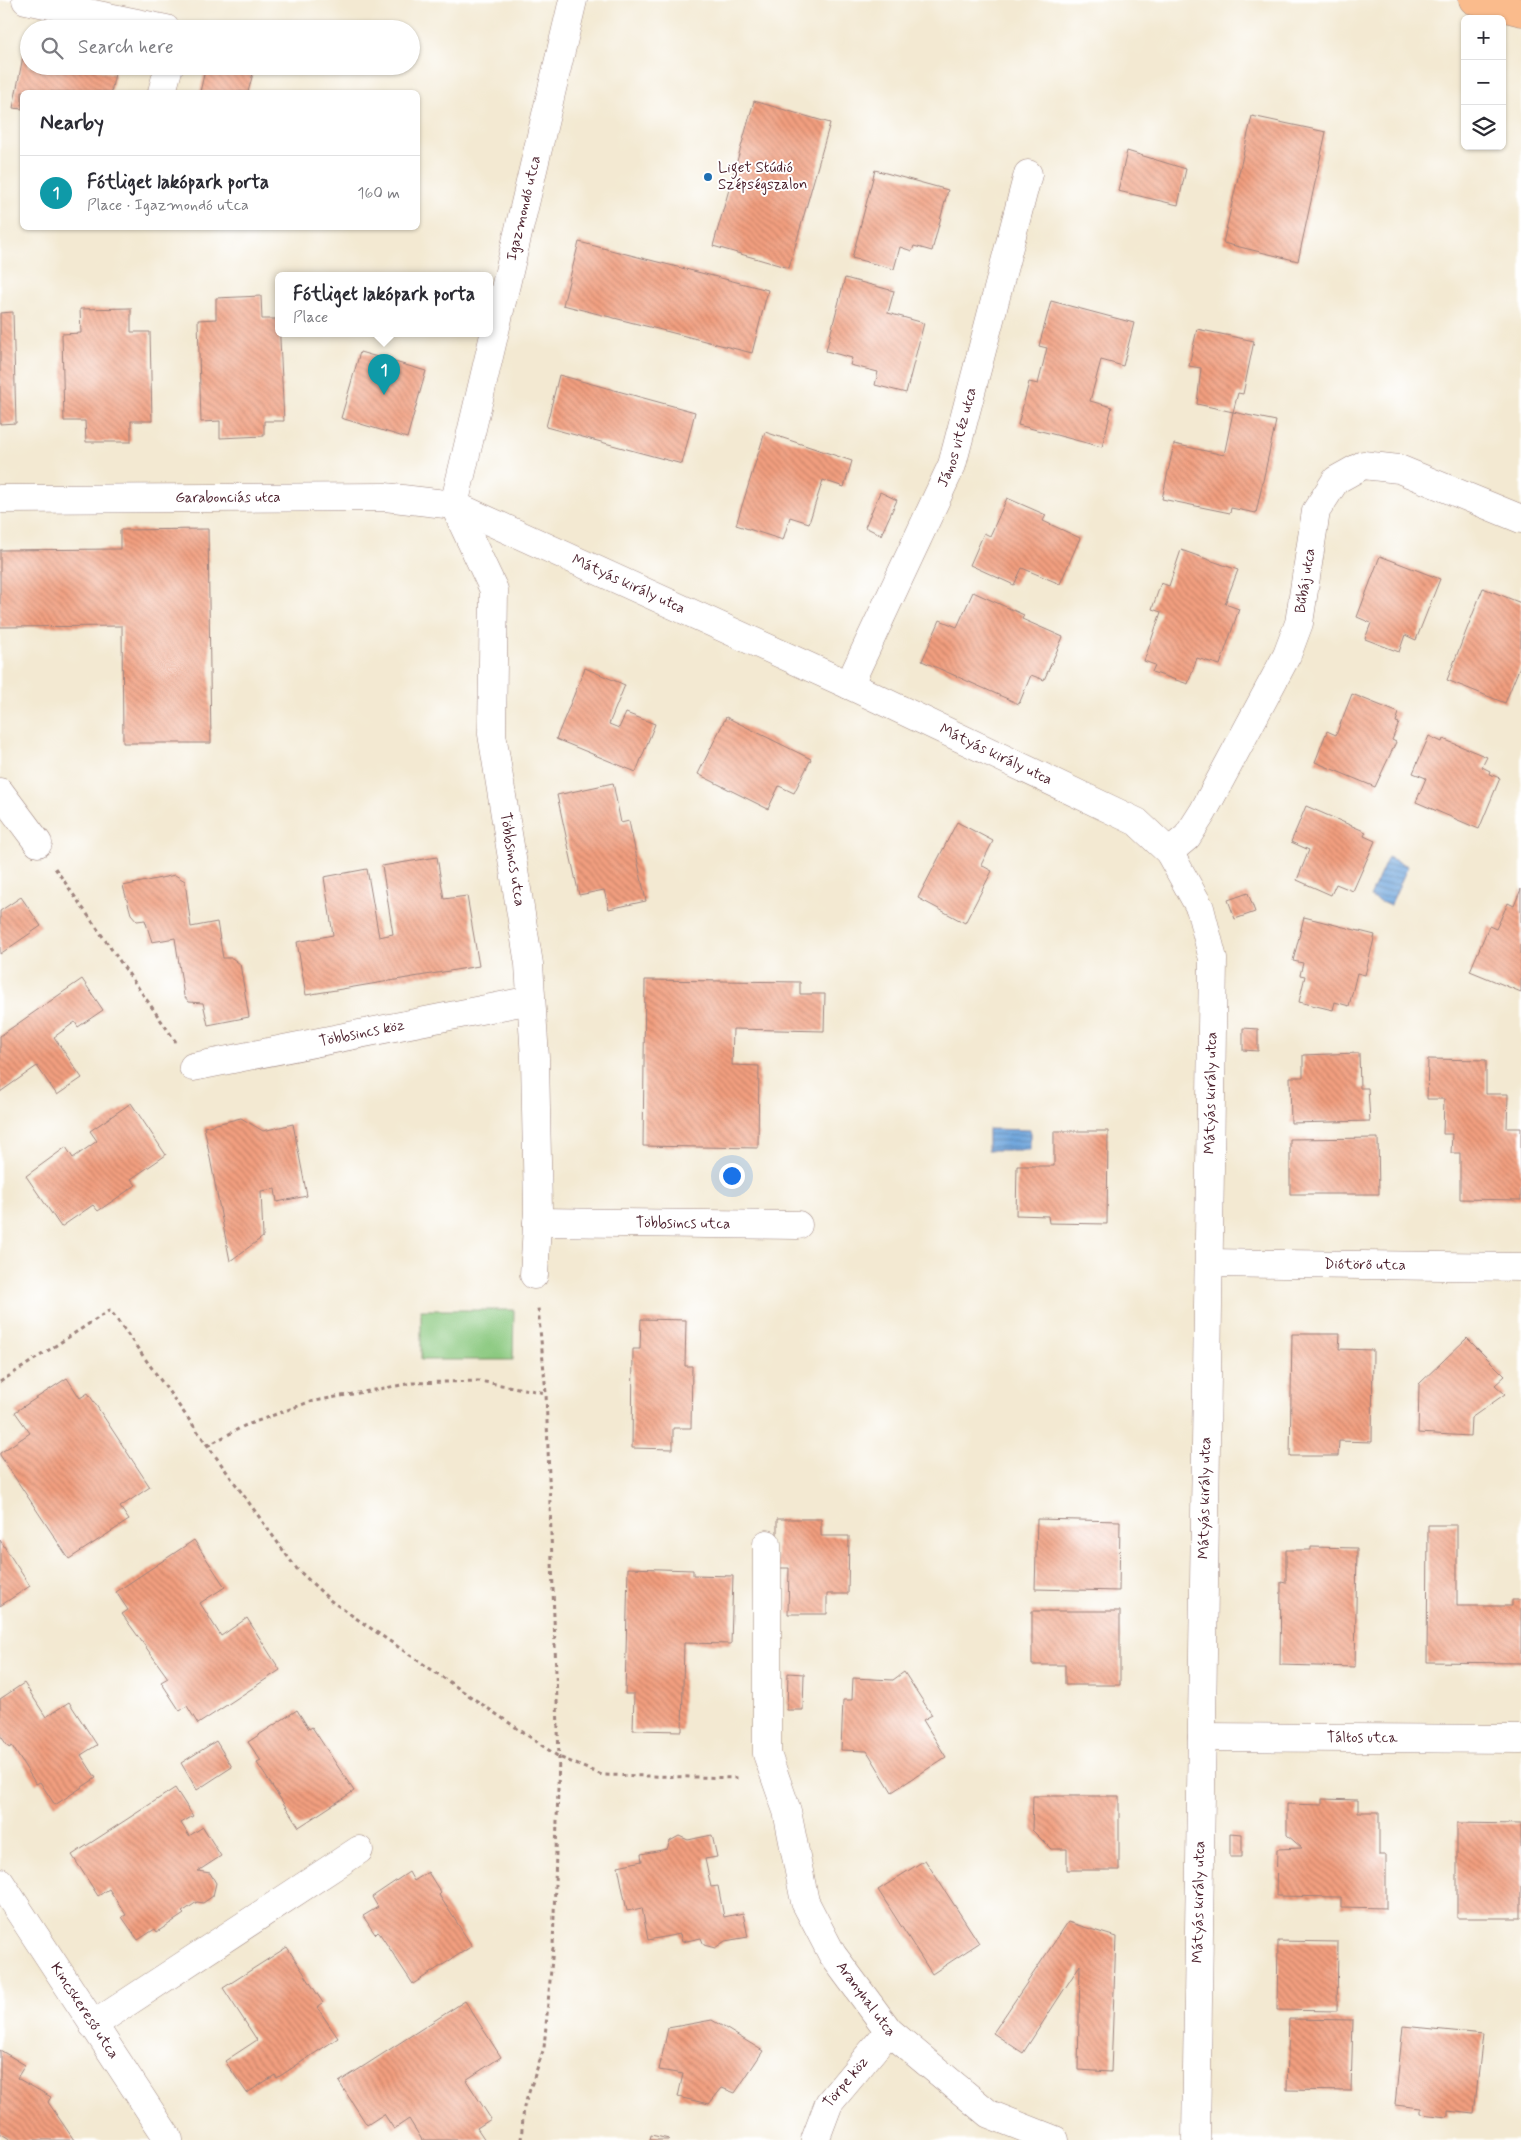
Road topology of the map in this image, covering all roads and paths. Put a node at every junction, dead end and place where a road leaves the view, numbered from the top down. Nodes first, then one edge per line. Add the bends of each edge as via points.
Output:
1 (26, 0) edge
2 (573, 0) edge
3 (1473, 0) edge
4 (1521, 12) edge
5 (123, 20) edge
6 (167, 75) edge
7 (163, 90) edge
8 (1028, 174) dead end
9 (0, 499) edge
10 (454, 505) junction
11 (1521, 519) edge
12 (849, 685) junction
13 (0, 792) edge
14 (37, 830) joint
15 (1169, 852) junction
16 (531, 1000) junction
17 (193, 1067) joint
18 (537, 1222) junction
19 (798, 1225) dead end
20 (1209, 1263) junction
21 (1521, 1267) edge
22 (534, 1275) joint
23 (0, 1382) edge
24 (546, 1394) junction
25 (207, 1446) junction
26 (767, 1544) dead end
27 (1202, 1737) junction
28 (1521, 1739) edge
29 (559, 1757) junction
30 (776, 1779) junction
31 (359, 1850) dead end
32 (0, 1882) edge
33 (93, 2025) junction
34 (889, 2031) junction
35 (168, 2140) edge
36 (521, 2140) edge
37 (816, 2140) edge
38 (1054, 2140) edge
39 (1196, 2140) edge

1 - 5 street
2 - 10 street, Igazmondó utca
3 - 4 main road
6 - 7 street
8 - 12 street, János vitéz utca via 952,465
9 - 10 street, Garabonciás utca via 385,497
10 - 12 street, Mátyás király utca
10 - 16 street, Többsincs utca via 494,590 492,734 529,964
11 - 15 street, Bűbáj utca via 1399,470 1363,465 1336,480 1316,511 1299,623 1287,655 1203,812 1187,836
12 - 15 street, Mátyás király utca via 1137,822
13 - 14 street
14 - 17 path
15 - 20 street, Mátyás király utca via 1200,908 1214,959
16 - 17 street, Többsincs köz
16 - 18 street, Többsincs utca
18 - 19 street, Többsincs utca
18 - 22 street, Többsincs utca
20 - 21 street, Diótörő utca
20 - 27 street, Mátyás király utca
22 - 24 path
23 - 25 path via 110,1310
24 - 25 path via 479,1381 412,1383 309,1402 244,1426
24 - 29 path
25 - 29 path via 296,1568 332,1601
26 - 30 street, Aranyhal utca via 767,1754
27 - 28 street, Táltos utca
27 - 39 street, Mátyás király utca
29 - 30 path via 602,1775
29 - 36 path via 553,1947 544,2048 524,2107
30 - 34 street, Aranyhal utca via 787,1811 805,1902 832,1954
31 - 33 street
32 - 33 street, Kincskereső utca
33 - 35 street, Kincskereső utca
34 - 37 street, Törpe köz via 828,2103
34 - 38 street, Aranyhal utca via 989,2114

